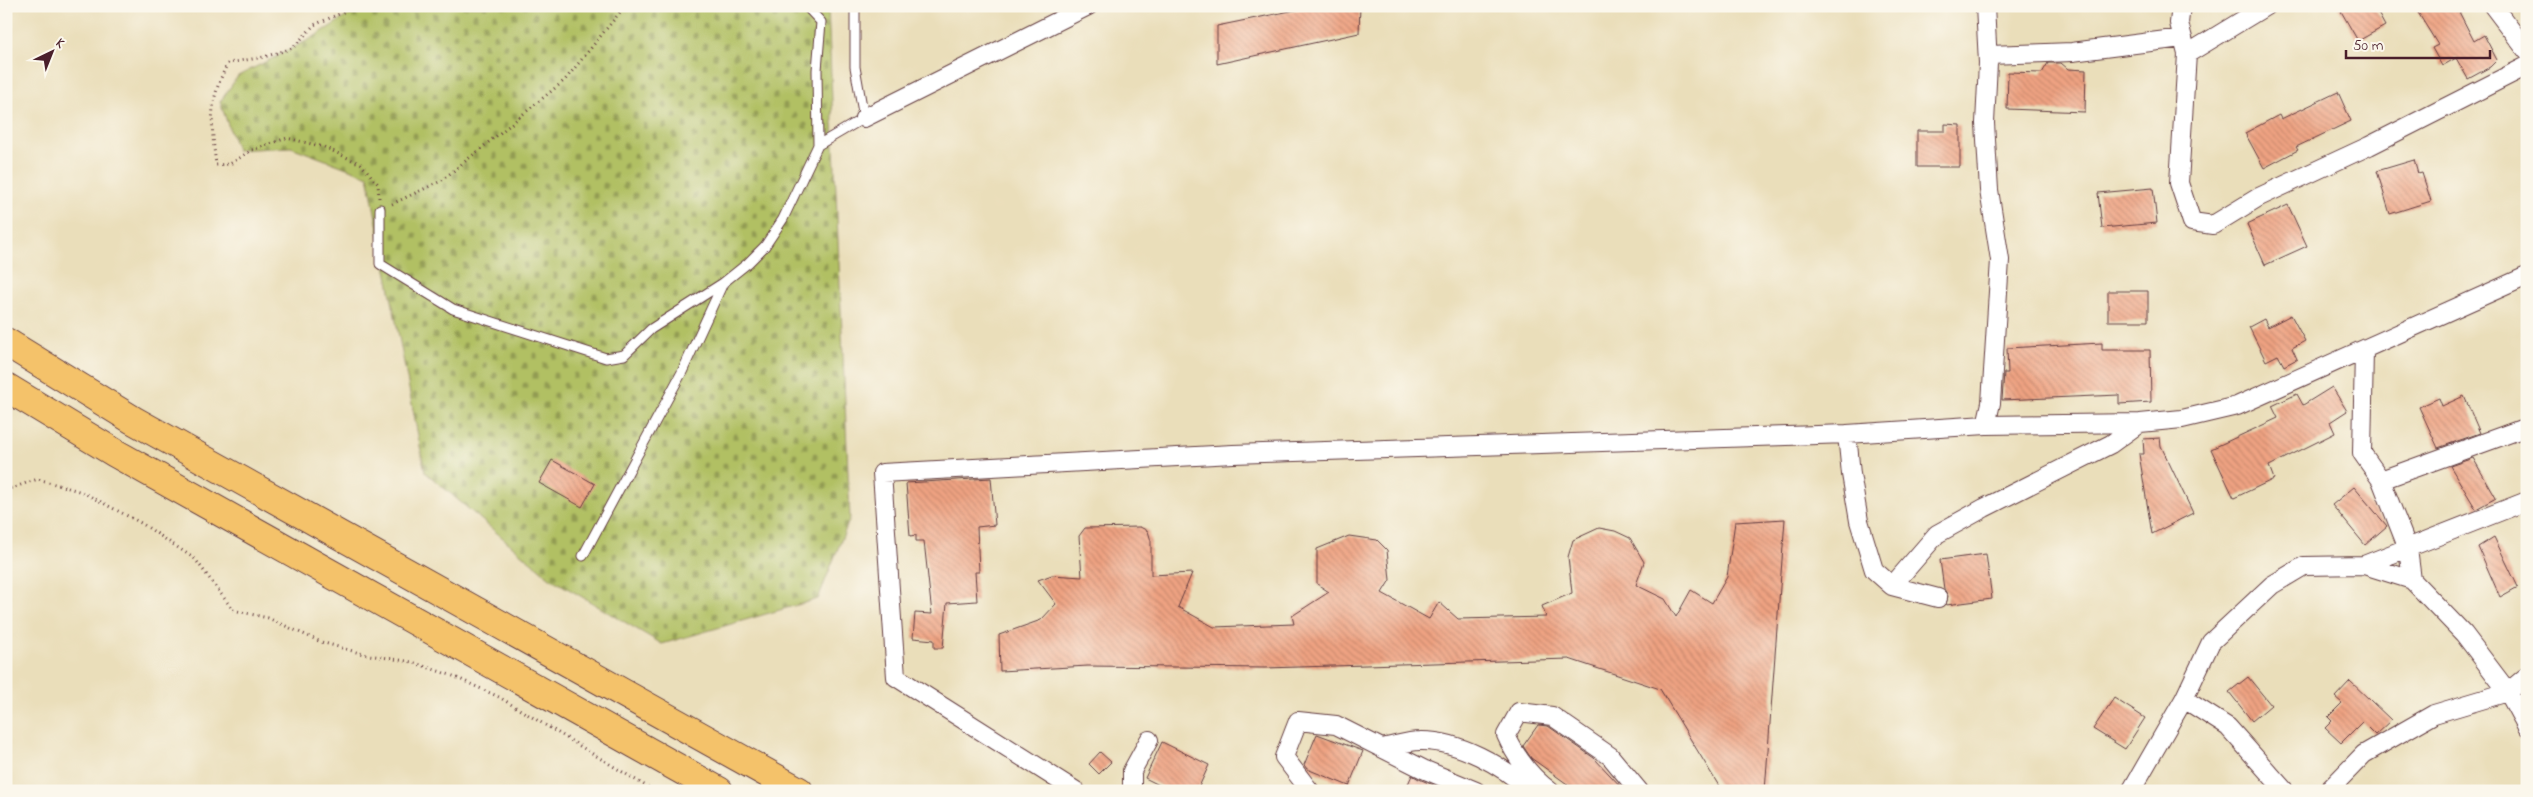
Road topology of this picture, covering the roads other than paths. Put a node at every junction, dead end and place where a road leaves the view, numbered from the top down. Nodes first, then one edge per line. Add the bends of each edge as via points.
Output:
1 (806, 6) edge
2 (855, 6) edge
3 (1088, 6) edge
4 (1985, 6) edge
5 (2181, 6) edge
6 (2266, 6) edge
7 (2493, 6) edge
8 (2185, 46) junction
9 (2527, 52) edge
10 (1988, 55) junction
11 (2527, 66) edge
12 (864, 118) junction
13 (818, 145) junction
14 (380, 209) road end
15 (2527, 276) edge
16 (723, 283) junction
17 (6, 342) edge
18 (2364, 350) junction
19 (6, 387) edge
20 (2140, 423) junction
21 (1986, 425) junction
22 (2527, 427) edge
23 (1847, 434) junction
24 (2381, 480) junction
25 (2527, 501) edge
26 (2408, 550) junction
27 (583, 556) dead end
28 (2364, 565) junction
29 (2412, 580) junction
30 (1892, 586) junction
31 (1938, 598) dead end
32 (2527, 676) edge
33 (2508, 692) junction
34 (2184, 699) junction
35 (577, 711) junction
36 (2527, 727) edge
37 (1149, 740) dead end
38 (1382, 748) junction
39 (709, 791) edge
40 (719, 791) edge
41 (799, 791) edge
42 (1076, 791) edge
43 (1132, 791) edge
44 (1310, 791) edge
45 (1476, 791) edge
46 (1531, 791) edge
47 (1550, 791) edge
48 (1639, 791) edge
49 (2131, 791) edge
50 (2286, 791) edge
51 (2328, 791) edge

1 - 13 lane via 821,22 817,70
2 - 12 lane via 855,67
3 - 12 street
4 - 10 street
5 - 8 street via 2179,23
6 - 8 street
7 - 9 street
8 - 10 street
8 - 11 street via 2179,183 2192,222 2213,225 2259,197
10 - 21 street via 1985,123 2000,260 1991,403
12 - 13 lane
13 - 16 lane via 774,234 748,263
14 - 16 lane via 380,264 453,309 606,358 624,354 651,329
15 - 18 street
16 - 27 lane via 682,372
17 - 41 highway via 133,420
18 - 20 street via 2237,406 2182,419
18 - 24 street via 2362,453
19 - 35 highway via 115,453
20 - 21 street
20 - 30 street via 2112,444 1937,534
21 - 23 street
22 - 24 street
23 - 30 street via 1859,521 1874,570
23 - 42 street via 1233,454 882,473 896,677
24 - 26 street
25 - 26 street
26 - 28 street
26 - 29 street
28 - 29 street
28 - 34 street via 2304,566 2272,585 2211,642
29 - 33 street via 2464,634
30 - 31 street
32 - 33 street
33 - 36 street
33 - 51 street via 2434,714 2364,754
34 - 49 street
34 - 50 street via 2228,727
35 - 39 highway
35 - 40 highway
37 - 43 street via 1132,771
38 - 44 street via 1336,725 1298,722 1284,757
38 - 45 street
38 - 46 street via 1420,741 1468,749
47 - 48 street via 1532,777 1506,735 1520,712 1552,716 1610,756

